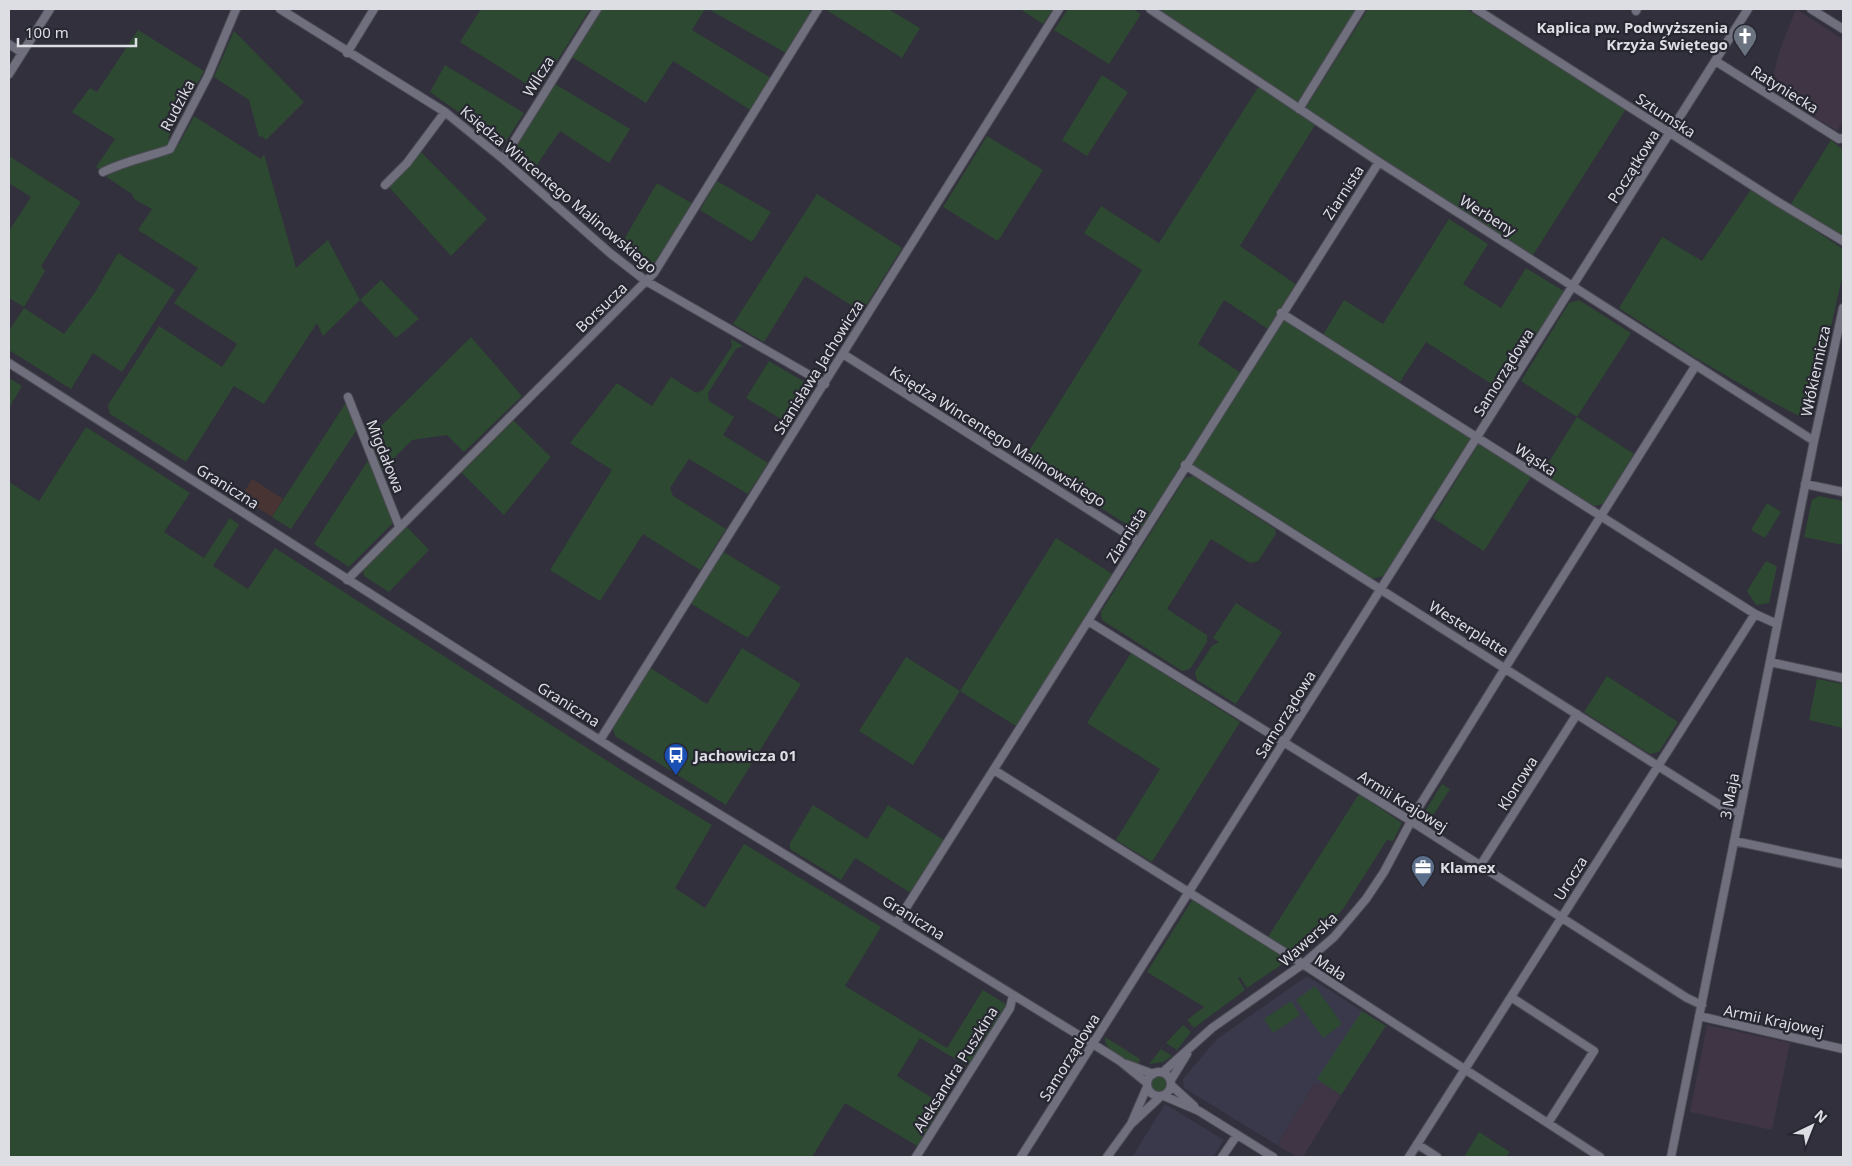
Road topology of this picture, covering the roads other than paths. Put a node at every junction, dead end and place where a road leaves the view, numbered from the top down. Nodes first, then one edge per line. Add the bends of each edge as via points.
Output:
1 (50, 9) edge
2 (236, 9) edge
3 (280, 9) edge
4 (374, 9) edge
5 (597, 9) edge
6 (818, 9) edge
7 (1059, 9) edge
8 (1150, 9) edge
9 (1361, 9) edge
10 (1476, 9) edge
11 (1748, 9) edge
12 (1811, 9) edge
13 (1843, 29) edge
14 (9, 44) edge
15 (348, 52) junction
16 (22, 53) junction
17 (1716, 62) junction
18 (9, 74) edge
19 (1299, 109) junction
20 (445, 112) junction
21 (1670, 134) junction
22 (1842, 141) edge
23 (503, 159) junction
24 (1379, 162) junction
25 (103, 172) dead end
26 (385, 185) dead end
27 (1843, 241) edge
28 (646, 282) junction
29 (1573, 286) junction
30 (1843, 308) edge
31 (1282, 313) junction
32 (843, 354) junction
33 (9, 363) edge
34 (1696, 365) junction
35 (824, 384) junction
36 (348, 397) dead end
37 (1478, 438) junction
38 (1814, 441) junction
39 (1185, 465) junction
40 (1805, 484) junction
41 (1843, 492) edge
42 (1601, 518) junction
43 (399, 526) junction
44 (1138, 541) junction
45 (347, 580) junction
46 (1381, 589) junction
47 (1755, 614) junction
48 (1088, 621) junction
49 (1777, 624) junction
50 (1770, 662) junction
51 (1506, 668) junction
52 (1843, 678) edge
53 (1577, 714) junction
54 (600, 740) junction
55 (1284, 743) junction
56 (1658, 766) junction
57 (994, 770) junction
58 (1740, 813) junction
59 (1411, 821) junction
60 (1734, 841) junction
61 (1843, 864) edge
62 (1480, 866) junction
63 (1190, 892) junction
64 (1561, 918) junction
65 (897, 922) junction
66 (1303, 964) junction
67 (1014, 995) junction
68 (1511, 997) junction
69 (1702, 1005) junction
70 (1699, 1016) junction
71 (1093, 1044) junction
72 (1191, 1048) junction
73 (1843, 1049) edge
74 (1120, 1061) junction
75 (1464, 1070) junction
76 (1162, 1072) junction
77 (1153, 1074) junction
78 (1171, 1083) junction
79 (1147, 1085) junction
80 (1162, 1096) junction
81 (1199, 1111) junction
82 (1130, 1124) junction
83 (1548, 1124) junction
84 (1237, 1135) junction
85 (1417, 1144) junction
86 (916, 1157) edge
87 (1021, 1157) edge
88 (1107, 1157) edge
89 (1222, 1157) edge
90 (1273, 1157) edge
91 (1409, 1157) edge
92 (1437, 1157) edge
93 (1600, 1157) edge
94 (1671, 1157) edge

1 - 16 street
2 - 25 street, Rudzika via 208,76 170,149 125,161
3 - 15 street, Księdza Wincentego Malinowskiego
4 - 15 street
5 - 23 street, Wilcza
6 - 28 street, Borsucza
7 - 32 street, Stanisława Jachowicza
8 - 19 street, Werbeny
9 - 19 street
10 - 21 street, Sztumska
11 - 17 street, Początkowa
12 - 13 street
14 - 16 street
15 - 20 street, Księdza Wincentego Malinowskiego
16 - 18 street
17 - 21 street, Początkowa
17 - 22 street, Ratyniecka
19 - 24 street, Werbeny
20 - 23 street, Księdza Wincentego Malinowskiego
20 - 26 street via 407,163
21 - 27 street, Sztumska
21 - 29 street, Początkowa
23 - 28 street, Księdza Wincentego Malinowskiego
24 - 29 street, Werbeny
24 - 31 street, Ziarnista
28 - 35 street, Księdza Wincentego Malinowskiego
28 - 43 street, Borsucza
29 - 34 street, Werbeny
29 - 37 street, Samorządowa
30 - 38 street, Włókiennicza
31 - 37 street, Wąska
31 - 39 street, Ziarnista
32 - 35 street, Stanisława Jachowicza
32 - 44 street, Księdza Wincentego Malinowskiego
33 - 45 street, Graniczna
34 - 38 street, Werbeny
34 - 42 street, Wawerska
35 - 54 street, Stanisława Jachowicza
36 - 43 street, Migdałowa
37 - 42 street, Wąska
37 - 46 street, Samorządowa
38 - 40 street, 3 Maja
39 - 44 street, Ziarnista
39 - 46 street, Westerplatte
40 - 41 street
40 - 49 street, 3 Maja
42 - 47 street, Wąska
42 - 51 street, Wawerska
43 - 45 street, Borsucza
44 - 48 street, Ziarnista
45 - 54 street, Graniczna
46 - 51 street, Westerplatte
46 - 55 street, Samorządowa
47 - 49 street, Wąska
47 - 56 street, Urocza
48 - 55 street, Armii Krajowej
48 - 57 street, Ziarnista
49 - 50 street, 3 Maja
50 - 52 street
50 - 58 street, 3 Maja
51 - 53 street, Westerplatte
51 - 59 street, Wawerska
53 - 56 street, Westerplatte
53 - 62 street, Klonowa
54 - 65 street, Graniczna
55 - 59 street, Armii Krajowej
55 - 63 street, Samorządowa
56 - 58 street, Westerplatte
56 - 64 street, Urocza
57 - 63 street, Mała
57 - 65 street, Ziarnista
58 - 60 street, 3 Maja
59 - 62 street, Armii Krajowej
59 - 66 street, Wawerska via 1366,899 1334,938
60 - 61 street
60 - 69 street, 3 Maja
62 - 64 street, Armii Krajowej
63 - 66 street, Mała
63 - 71 street, Samorządowa
64 - 68 street, Urocza
64 - 69 street, Armii Krajowej
65 - 67 street, Graniczna
66 - 72 street, Wawerska via 1212,1028
66 - 75 street, Mała
67 - 71 street, Graniczna
67 - 86 street, Aleksandra Puszkina via 1010,1008
68 - 75 street, Urocza
68 - 83 street via 1594,1051
69 - 70 street, 3 Maja
70 - 73 street, Armii Krajowej
70 - 94 street, 3 Maja
71 - 74 street, Graniczna
71 - 87 street, Samorządowa
72 - 76 street, Wawerska
72 - 78 street, Wawerska
74 - 77 street, Graniczna
74 - 79 street, Graniczna
75 - 83 street, Mała
75 - 85 street, Urocza
76 - 77 street
76 - 78 street
77 - 79 street
78 - 80 street
78 - 81 street
79 - 80 street via 1152,1094
79 - 82 street
80 - 81 street
80 - 82 street
81 - 84 street
82 - 88 street
83 - 93 street, Mała
84 - 89 street
84 - 90 street
85 - 91 street, Urocza
85 - 92 street

